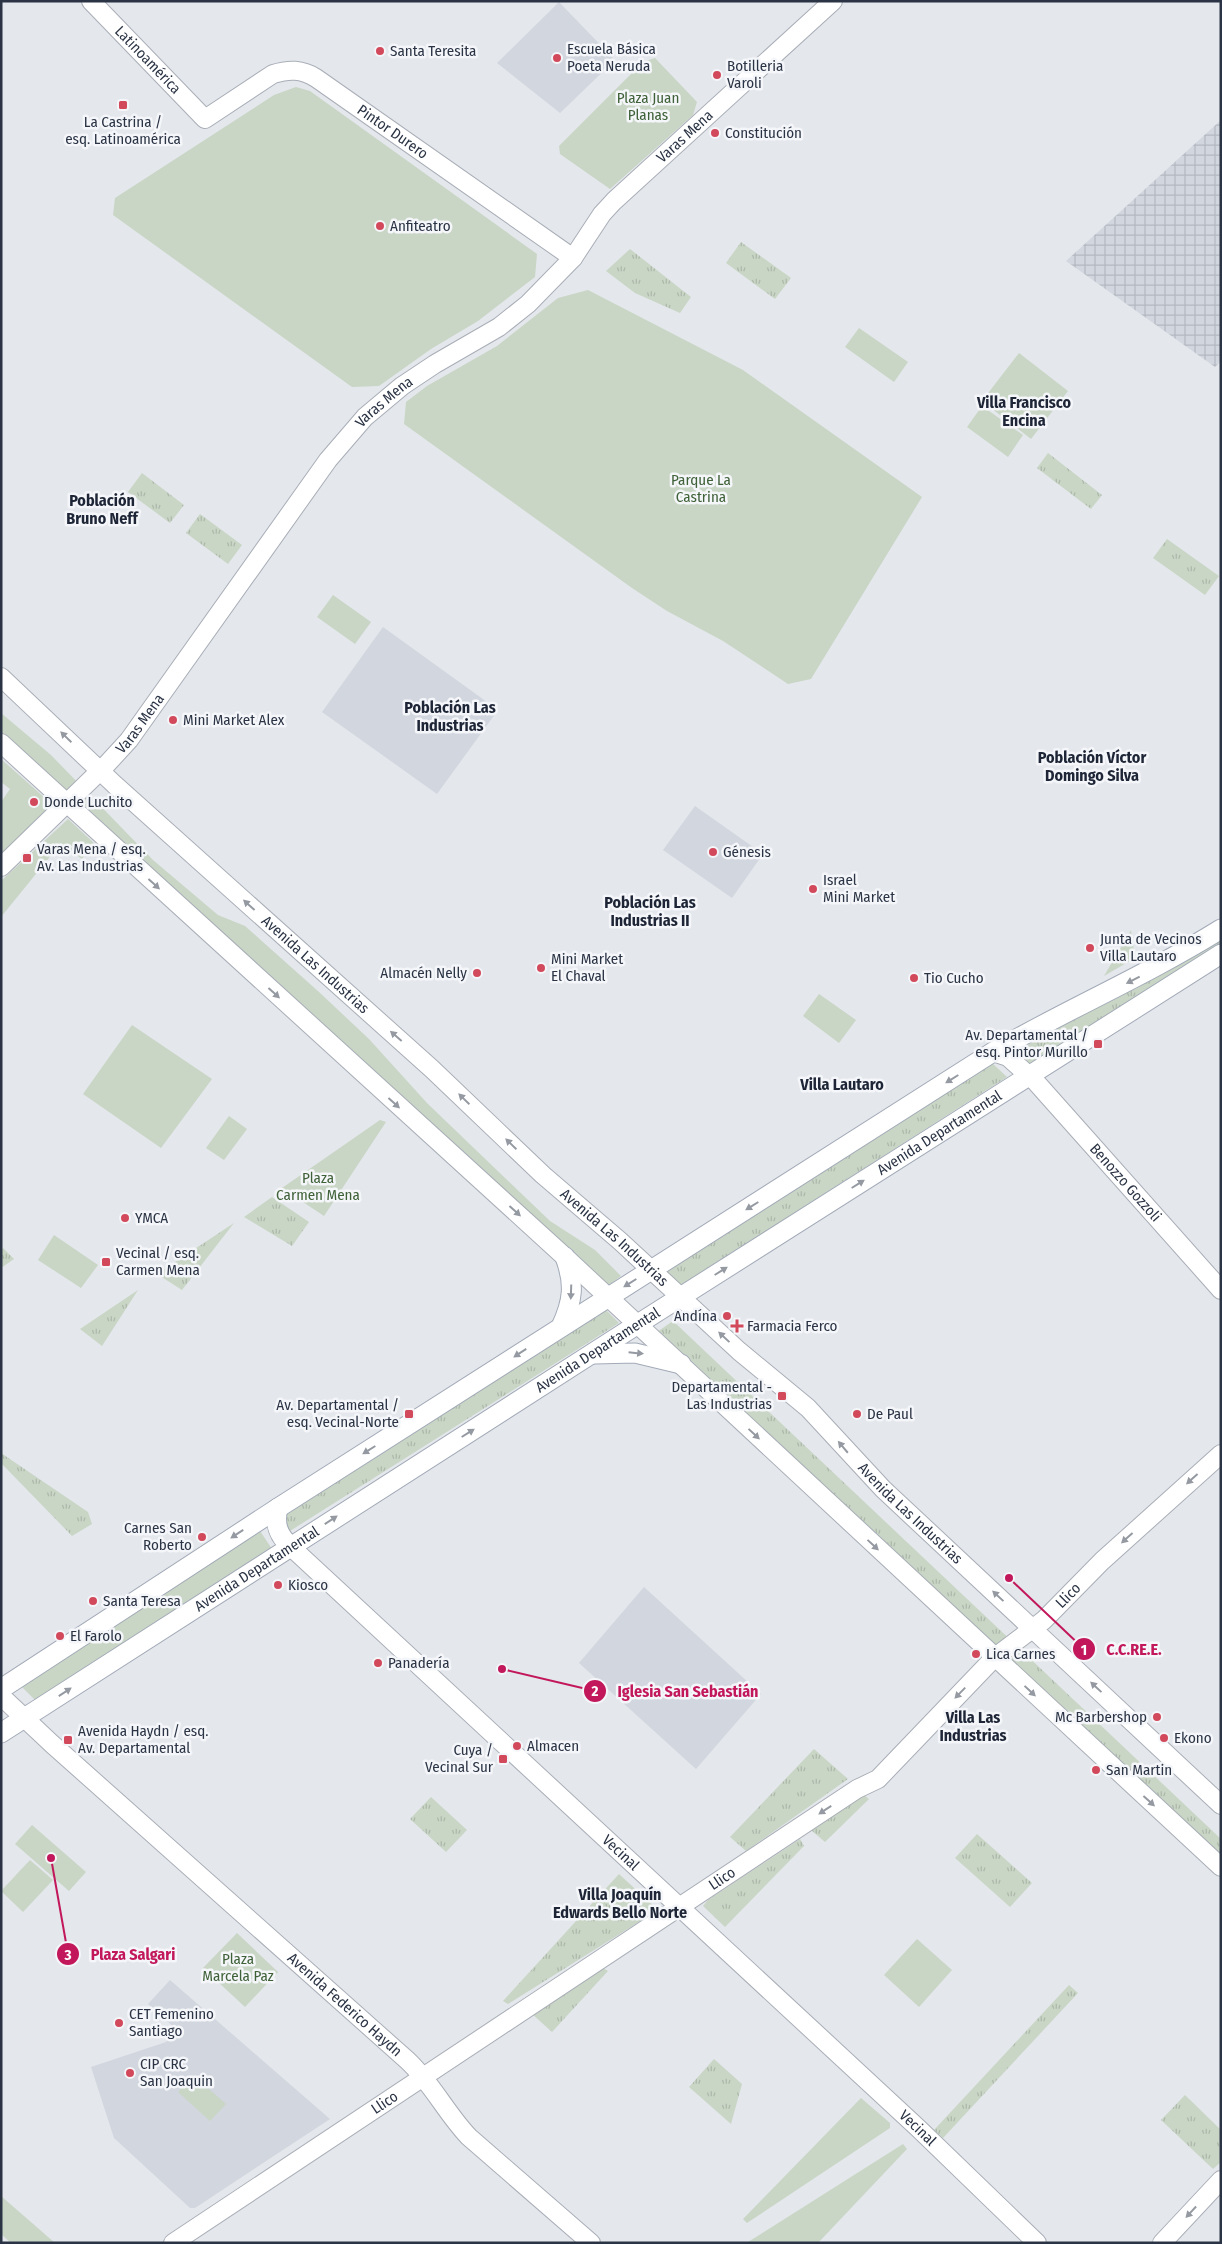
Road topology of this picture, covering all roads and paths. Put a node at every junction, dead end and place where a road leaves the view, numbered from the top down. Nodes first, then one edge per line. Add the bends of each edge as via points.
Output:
1 (91, 1) edge
2 (833, 1) edge
3 (205, 119) joint
4 (573, 258) junction
5 (1, 677) edge
6 (1, 743) edge
7 (100, 771) junction
8 (66, 804) junction
9 (1, 868) edge
10 (1221, 929) edge
11 (1221, 954) edge
12 (993, 1052) junction
13 (1029, 1076) junction
14 (566, 1257) junction
15 (652, 1270) junction
16 (1221, 1290) edge
17 (608, 1297) junction
18 (680, 1297) junction
19 (638, 1324) junction
20 (561, 1327) junction
21 (590, 1355) junction
22 (681, 1364) junction
23 (1221, 1454) edge
24 (278, 1508) junction
25 (290, 1546) junction
26 (1034, 1629) junction
27 (994, 1658) junction
28 (1, 1689) edge
29 (1, 1696) edge
30 (24, 1718) junction
31 (1, 1733) edge
32 (1221, 1805) edge
33 (1221, 1867) edge
34 (679, 1906) junction
35 (423, 2076) junction
36 (1221, 2180) edge
37 (173, 2243) edge
38 (591, 2243) edge
39 (1037, 2243) edge
40 (1162, 2243) edge

1 - 3 street, Latinoamérica
2 - 4 street, Varas Mena via 614,201
3 - 4 street, Pintor Durero via 273,74 305,72
4 - 7 street, Varas Mena via 515,315 487,335 418,374 379,404 353,430 328,460 129,740
7 -> 5 street, Avenida Las Industrias
6 - 8 street
7 - 8 street, Varas Mena
15 -> 7 street, Avenida Las Industrias via 543,1175 432,1069
8 - 9 street, Varas Mena
8 -> 14 street
10 -> 12 main road via 1159,966 1057,1016
11 - 13 main road, Avenida Departamental
12 - 13 street, Benozzo Gozzoli via 1008,1057
12 -> 15 main road
13 - 16 street, Benozzo Gozzoli
18 -> 13 main road, Avenida Departamental
14 - 17 street
14 -> 20 main road via 572,1300
15 -> 17 main road
15 - 18 street, Avenida Las Industrias
17 - 19 street
17 - 20 main road
18 - 19 main road, Avenida Departamental
26 -> 18 street, Avenida Las Industrias via 868,1474 812,1412 739,1352
19 - 21 main road, Avenida Departamental
19 - 22 street
20 -> 24 main road
21 -> 22 main road via 635,1352
25 -> 21 main road, Avenida Departamental
22 -> 27 street
23 -> 26 street, Llico via 1102,1561
24 - 25 main road via 277,1529
24 -> 28 main road
30 -> 25 main road, Avenida Departamental
25 - 34 street, Vecinal
26 - 27 street, Llico
32 -> 26 street, Avenida Las Industrias
27 -> 33 street
27 -> 34 street, Llico via 878,1779 857,1789
29 - 30 street, Avenida Federico Haydn
30 - 31 main road, Avenida Departamental
30 - 35 street, Avenida Federico Haydn
34 - 35 street, Llico
34 - 39 street, Vecinal
35 - 37 street, Llico
35 - 38 street, Avenida Federico Haydn via 469,2137
36 -> 40 street

